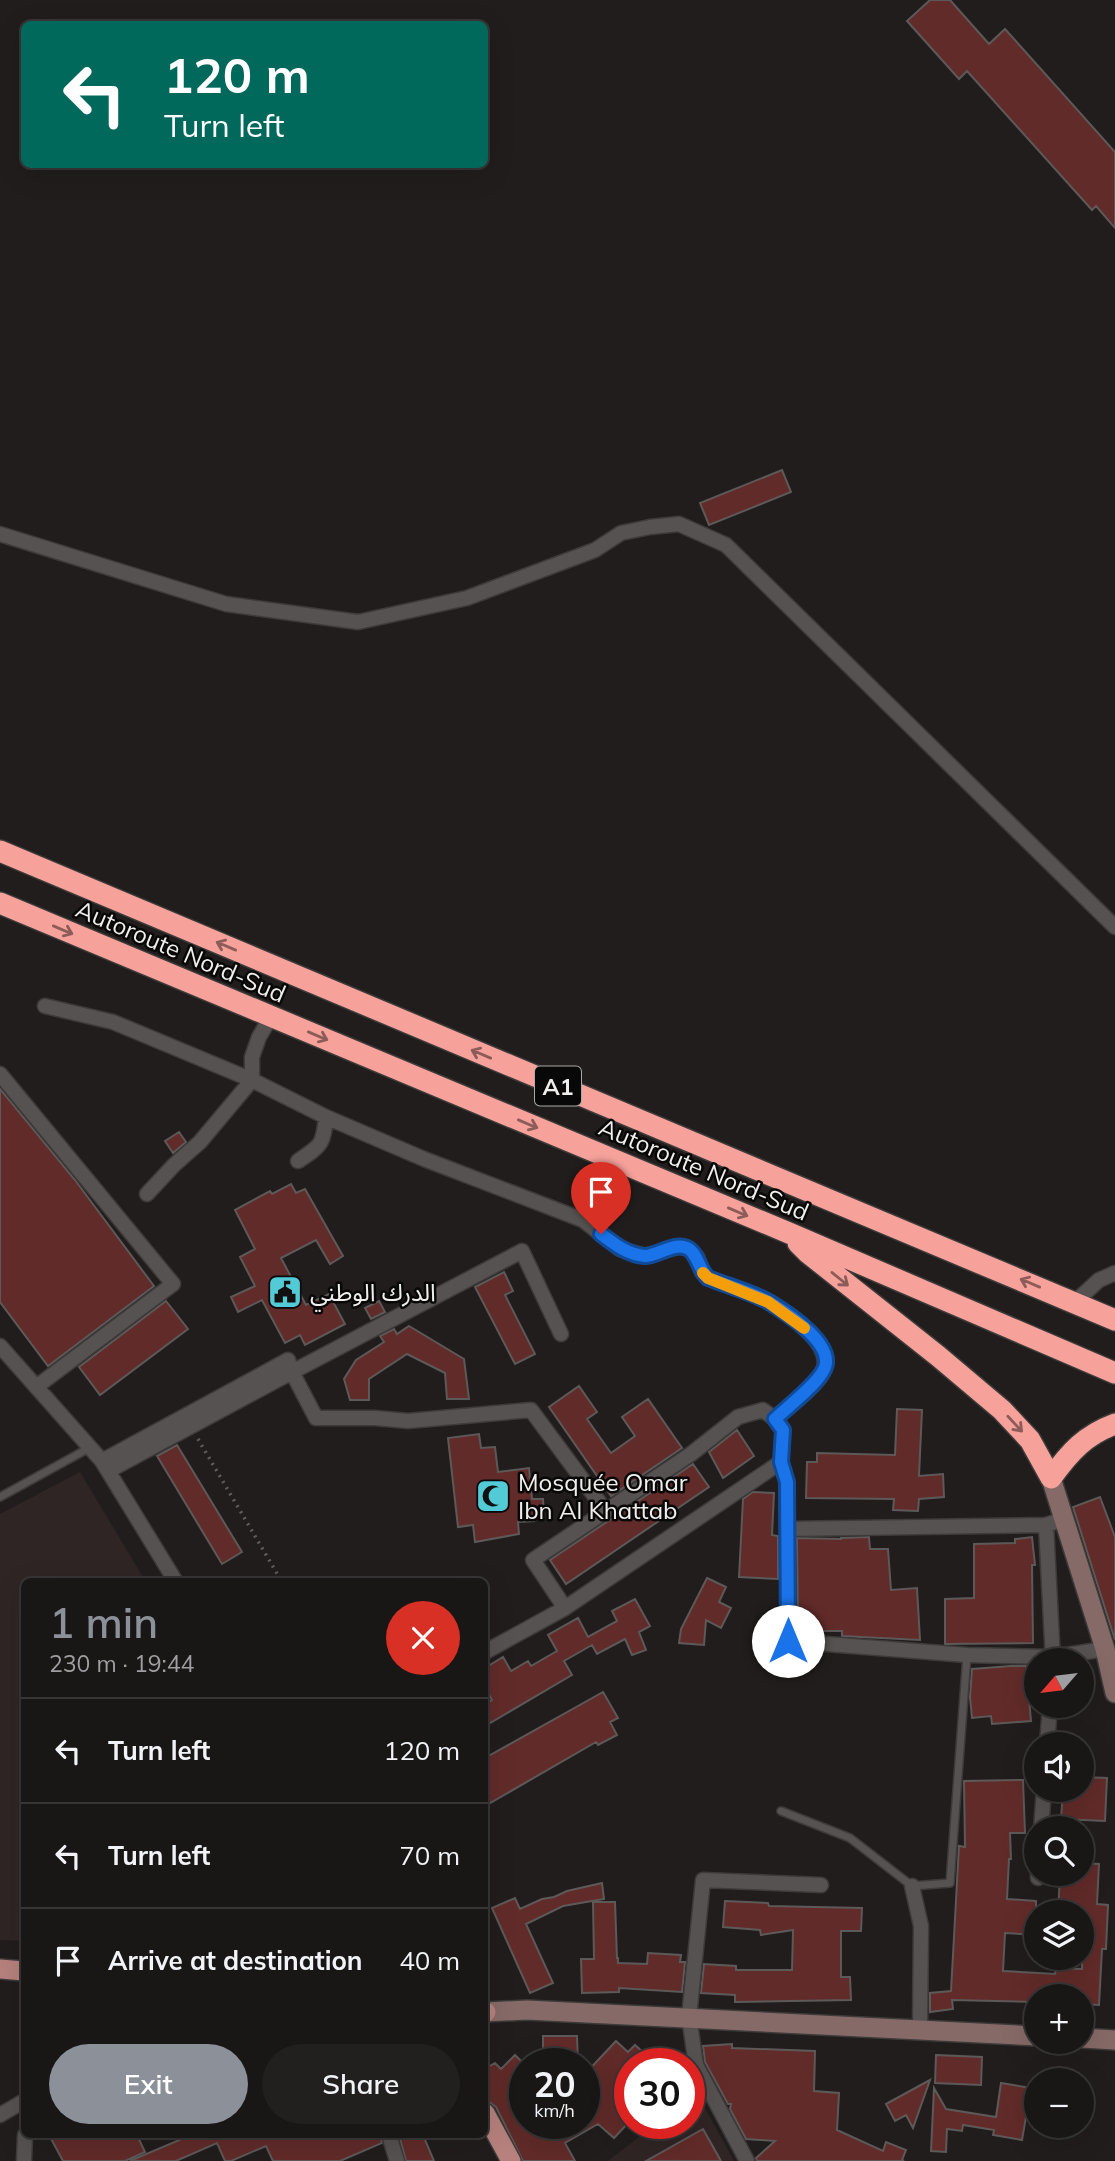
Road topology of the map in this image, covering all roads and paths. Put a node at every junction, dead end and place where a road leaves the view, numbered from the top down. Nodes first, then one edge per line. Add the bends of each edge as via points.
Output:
1 (0, 534) edge
2 (0, 846) edge
3 (0, 851) edge
4 (25, 862) junction
5 (0, 903) edge
6 (1115, 927) edge
7 (46, 1006) dead end
8 (271, 1017) junction
9 (0, 1074) edge
10 (252, 1080) junction
11 (326, 1117) junction
12 (298, 1161) dead end
13 (147, 1194) dead end
14 (789, 1233) junction
15 (1115, 1273) edge
16 (1075, 1302) junction
17 (1115, 1320) edge
18 (561, 1334) dead end
19 (0, 1346) edge
20 (292, 1372) junction
21 (1115, 1373) edge
22 (36, 1387) junction
23 (775, 1419) junction
24 (1115, 1424) edge
25 (191, 1426) junction
26 (91, 1447) junction
27 (781, 1462) junction
28 (105, 1466) junction
29 (1051, 1478) junction
30 (0, 1497) edge
31 (605, 1510) junction
32 (1056, 1521) junction
33 (787, 1529) junction
34 (174, 1578) edge
35 (280, 1578) edge
36 (565, 1608) junction
37 (1053, 1648) edge
38 (1105, 1649) junction
39 (488, 1650) edge
40 (1094, 1651) edge
41 (967, 1655) junction
42 (1024, 1658) edge
43 (1115, 1693) edge
44 (782, 1811) dead end
45 (821, 1885) dead end
46 (912, 1886) junction
47 (0, 1969) edge
48 (21, 1971) edge
49 (488, 2008) edge
50 (689, 2017) junction
51 (920, 2031) junction
52 (1024, 2035) edge
53 (1094, 2039) edge
54 (1115, 2040) edge
55 (21, 2103) edge
56 (0, 2115) edge
57 (488, 2119) edge
58 (25, 2138) edge
59 (389, 2138) edge
60 (24, 2161) edge
61 (397, 2161) edge
62 (511, 2161) edge
63 (750, 2161) edge

1 - 6 street via 226,604 358,622 467,598 595,550 621,533 679,524 726,545
2 - 4 highway
3 - 4 highway, Autoroute Nord-Sud / A1
16 -> 4 highway, Autoroute Nord-Sud / A1
5 -> 8 highway, Autoroute Nord-Sud / A1
7 - 10 street via 113,1022
8 - 10 street via 259,1037
8 -> 14 highway, Autoroute Nord-Sud / A1
9 - 22 street via 173,1284
10 - 11 street
10 - 13 street via 200,1142
11 - 12 street via 323,1140
11 - 23 street via 583,1220 620,1249 645,1256 677,1247 690,1249 708,1278 768,1302 819,1343 826,1363 821,1376
14 - 21 highway, Autoroute Nord-Sud / A1
14 -> 29 highway via 1002,1410 1030,1440
15 - 16 street via 1099,1280
16 - 17 highway, Autoroute Nord-Sud / A1
18 - 20 street via 522,1251
19 - 22 street
20 - 25 street
20 - 28 street via 288,1360
20 - 31 street via 316,1418 408,1421 531,1410
22 - 26 street
23 - 27 street via 783,1430
23 - 31 street via 763,1409 738,1417
24 - 29 highway via 1084,1439
25 - 28 street
25 - 35 path
26 - 28 street
26 - 30 lane
27 - 33 street via 787,1482
27 - 36 street
28 - 34 street
29 - 32 main road
31 - 36 street via 533,1560
32 - 33 street
32 - 37 street
32 - 38 main road
33 - 41 street via 788,1641
36 - 39 street
38 - 40 street
38 - 43 main road
41 - 42 street
41 - 46 lane via 950,1883
44 - 46 lane via 850,1838
45 - 50 street via 703,1880
46 - 51 street via 921,1926
47 - 48 main road
49 - 50 main road
50 - 51 main road
50 - 63 street via 696,2065
51 - 52 main road
53 - 54 main road
55 - 56 street
57 - 62 main road
58 - 60 street
59 - 61 street

